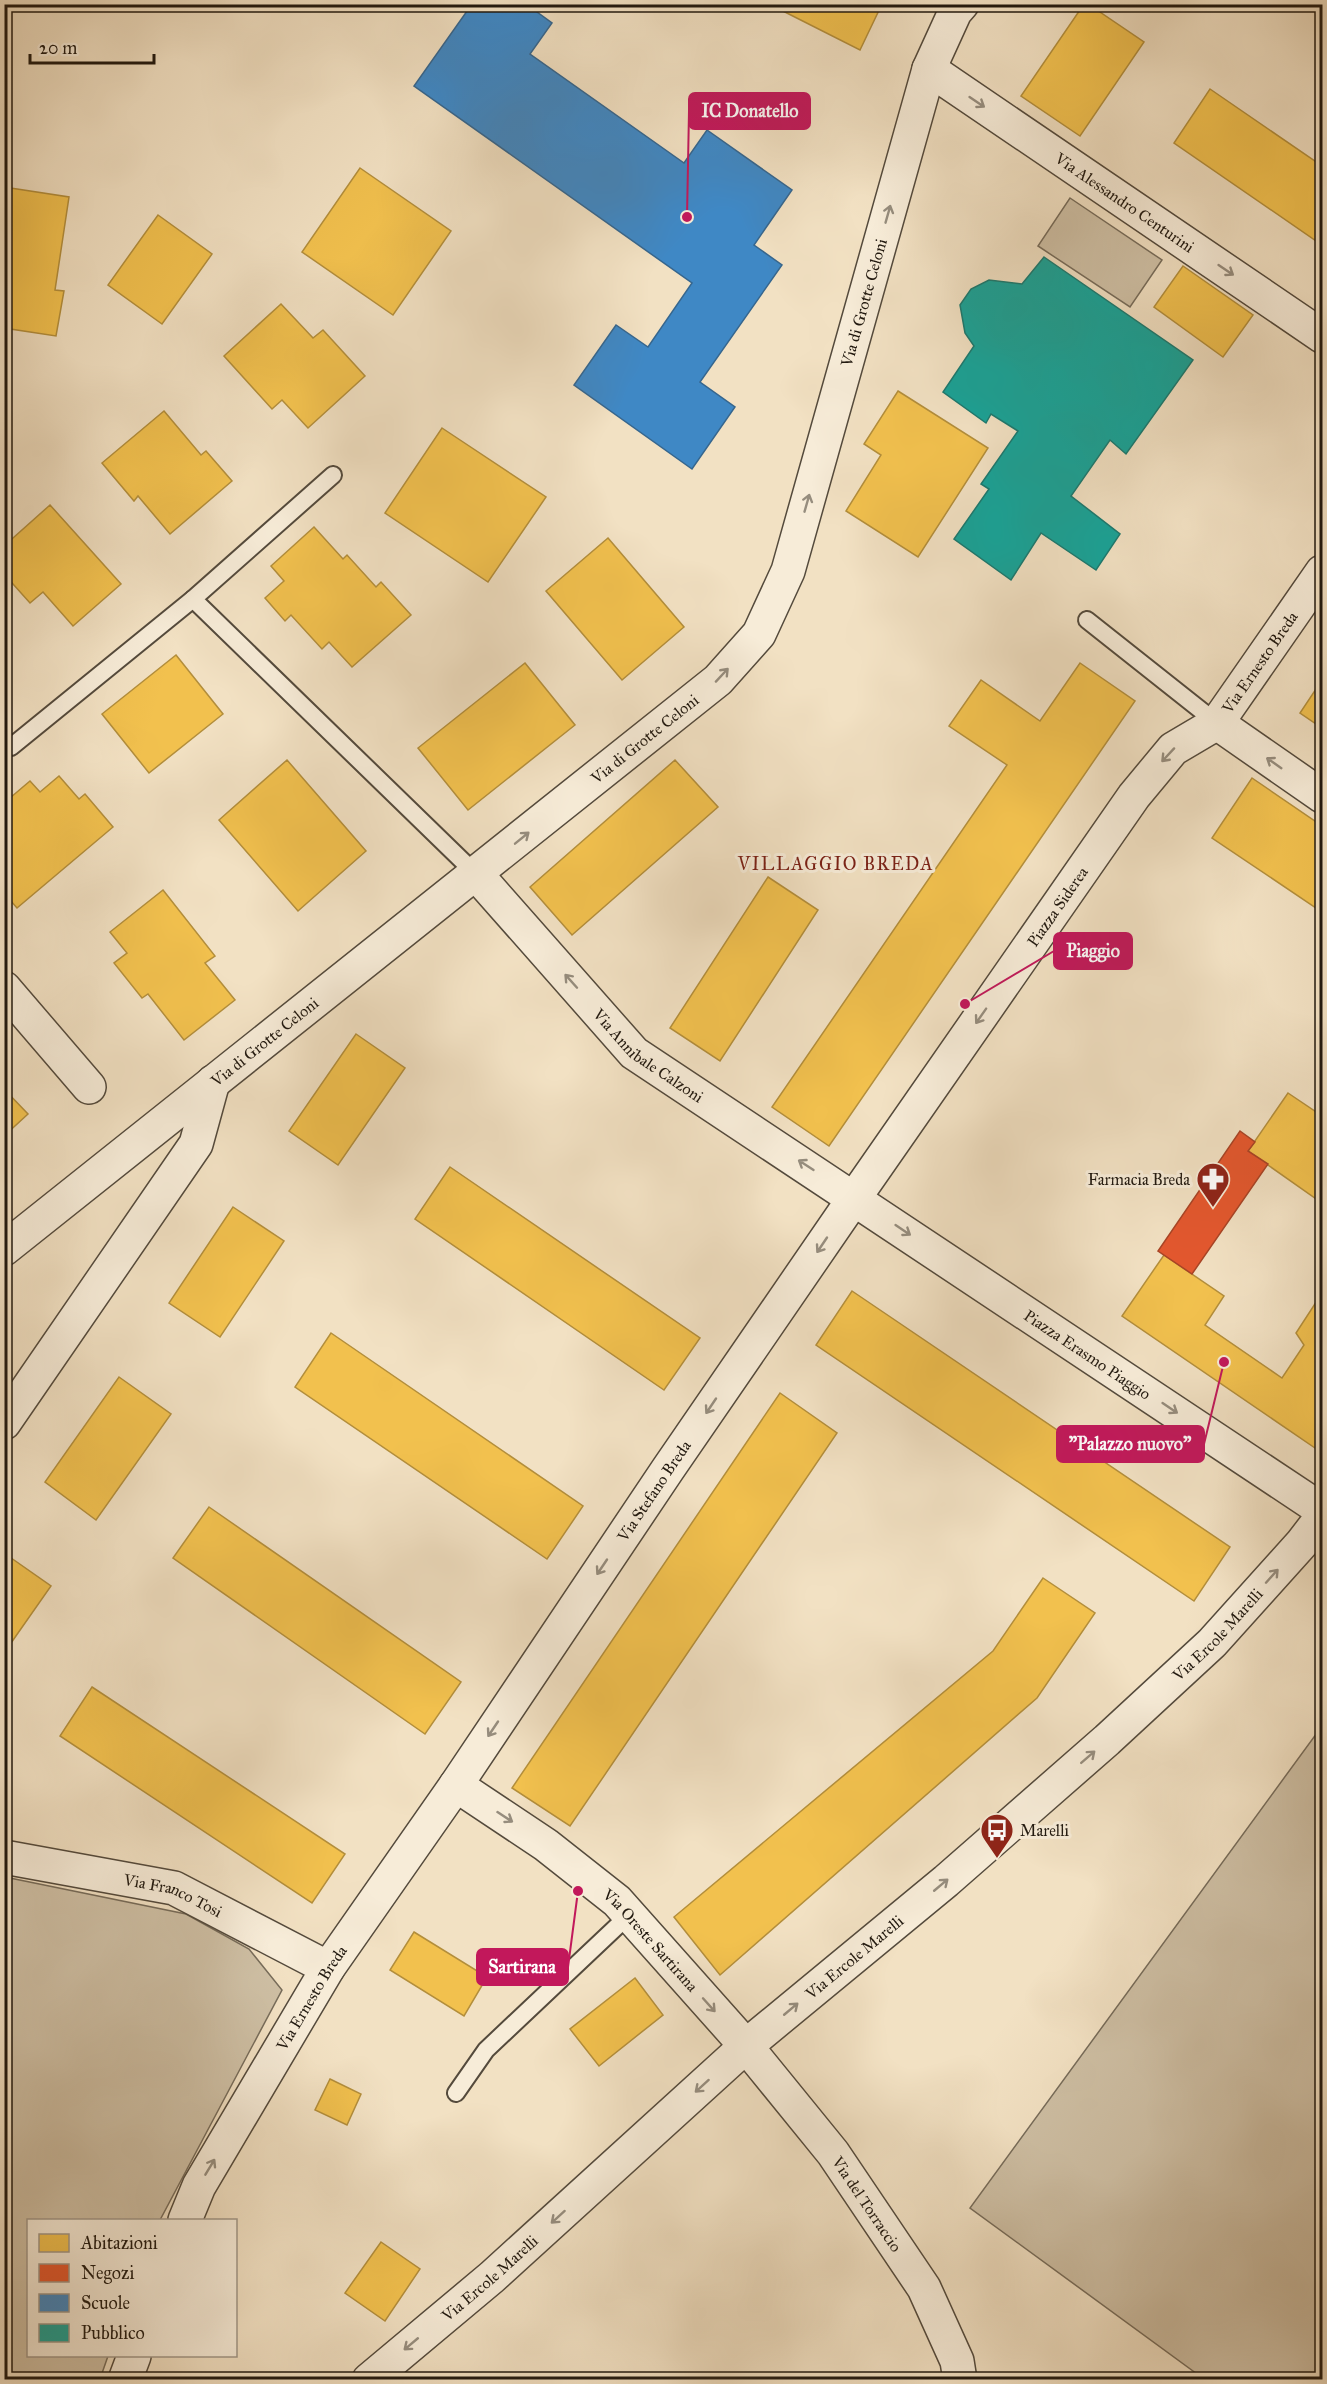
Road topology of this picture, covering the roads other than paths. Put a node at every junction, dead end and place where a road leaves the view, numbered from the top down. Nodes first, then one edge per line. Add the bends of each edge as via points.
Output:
1 (962, 4) edge
2 (929, 69) junction
3 (1323, 336) edge
4 (333, 475) dead end
5 (1323, 572) edge
6 (193, 599) junction
7 (1086, 620) dead end
8 (1216, 723) junction
9 (11, 747) dead end
10 (1323, 796) edge
11 (477, 874) junction
12 (4, 988) edge
13 (213, 1082) junction
14 (89, 1087) dead end
15 (855, 1197) junction
16 (4, 1250) edge
17 (4, 1423) edge
18 (1323, 1510) edge
19 (1323, 1517) edge
20 (456, 1785) junction
21 (4, 1857) edge
22 (629, 1915) junction
23 (328, 1968) junction
24 (746, 2046) junction
25 (456, 2093) dead end
26 (186, 2219) edge
27 (133, 2357) edge
28 (125, 2379) edge
29 (369, 2379) edge
30 (960, 2379) edge

1 - 2 street, Via di Grotte Celoni
2 -> 3 street, Via Alessandro Centurini
11 -> 2 street, Via di Grotte Celoni via 718,680 759,634 788,571
4 - 6 lane
5 - 8 street, Via Ernesto Breda
6 - 9 lane
6 - 11 lane
7 - 8 lane
10 -> 8 street
8 -> 15 street, Piazza Siderea via 1173,749 1134,796
11 - 13 street, Via di Grotte Celoni
15 -> 11 street, Via Annibale Calzoni via 634,1053
12 - 14 street
13 - 16 street, Via di Grotte Celoni
13 - 17 street via 196,1144
15 -> 18 street, Piazza Erasmo Piaggio
15 -> 20 street, Via Stefano Breda
24 -> 19 street, Via Ercole Marelli via 946,1881 1107,1740 1212,1643
20 -> 22 street, Via Oreste Sartirana via 546,1845
20 - 23 street, Via Ernesto Breda
21 - 23 street, Via Franco Tosi via 174,1888
22 -> 24 street, Via Oreste Sartirana
22 - 25 lane via 486,2050
26 -> 23 street, Via Ernesto Breda via 199,2186
24 -> 29 street, Via Ercole Marelli via 492,2277
24 - 30 street, Via del Torraccio via 833,2153 924,2288 957,2361
27 - 28 street

